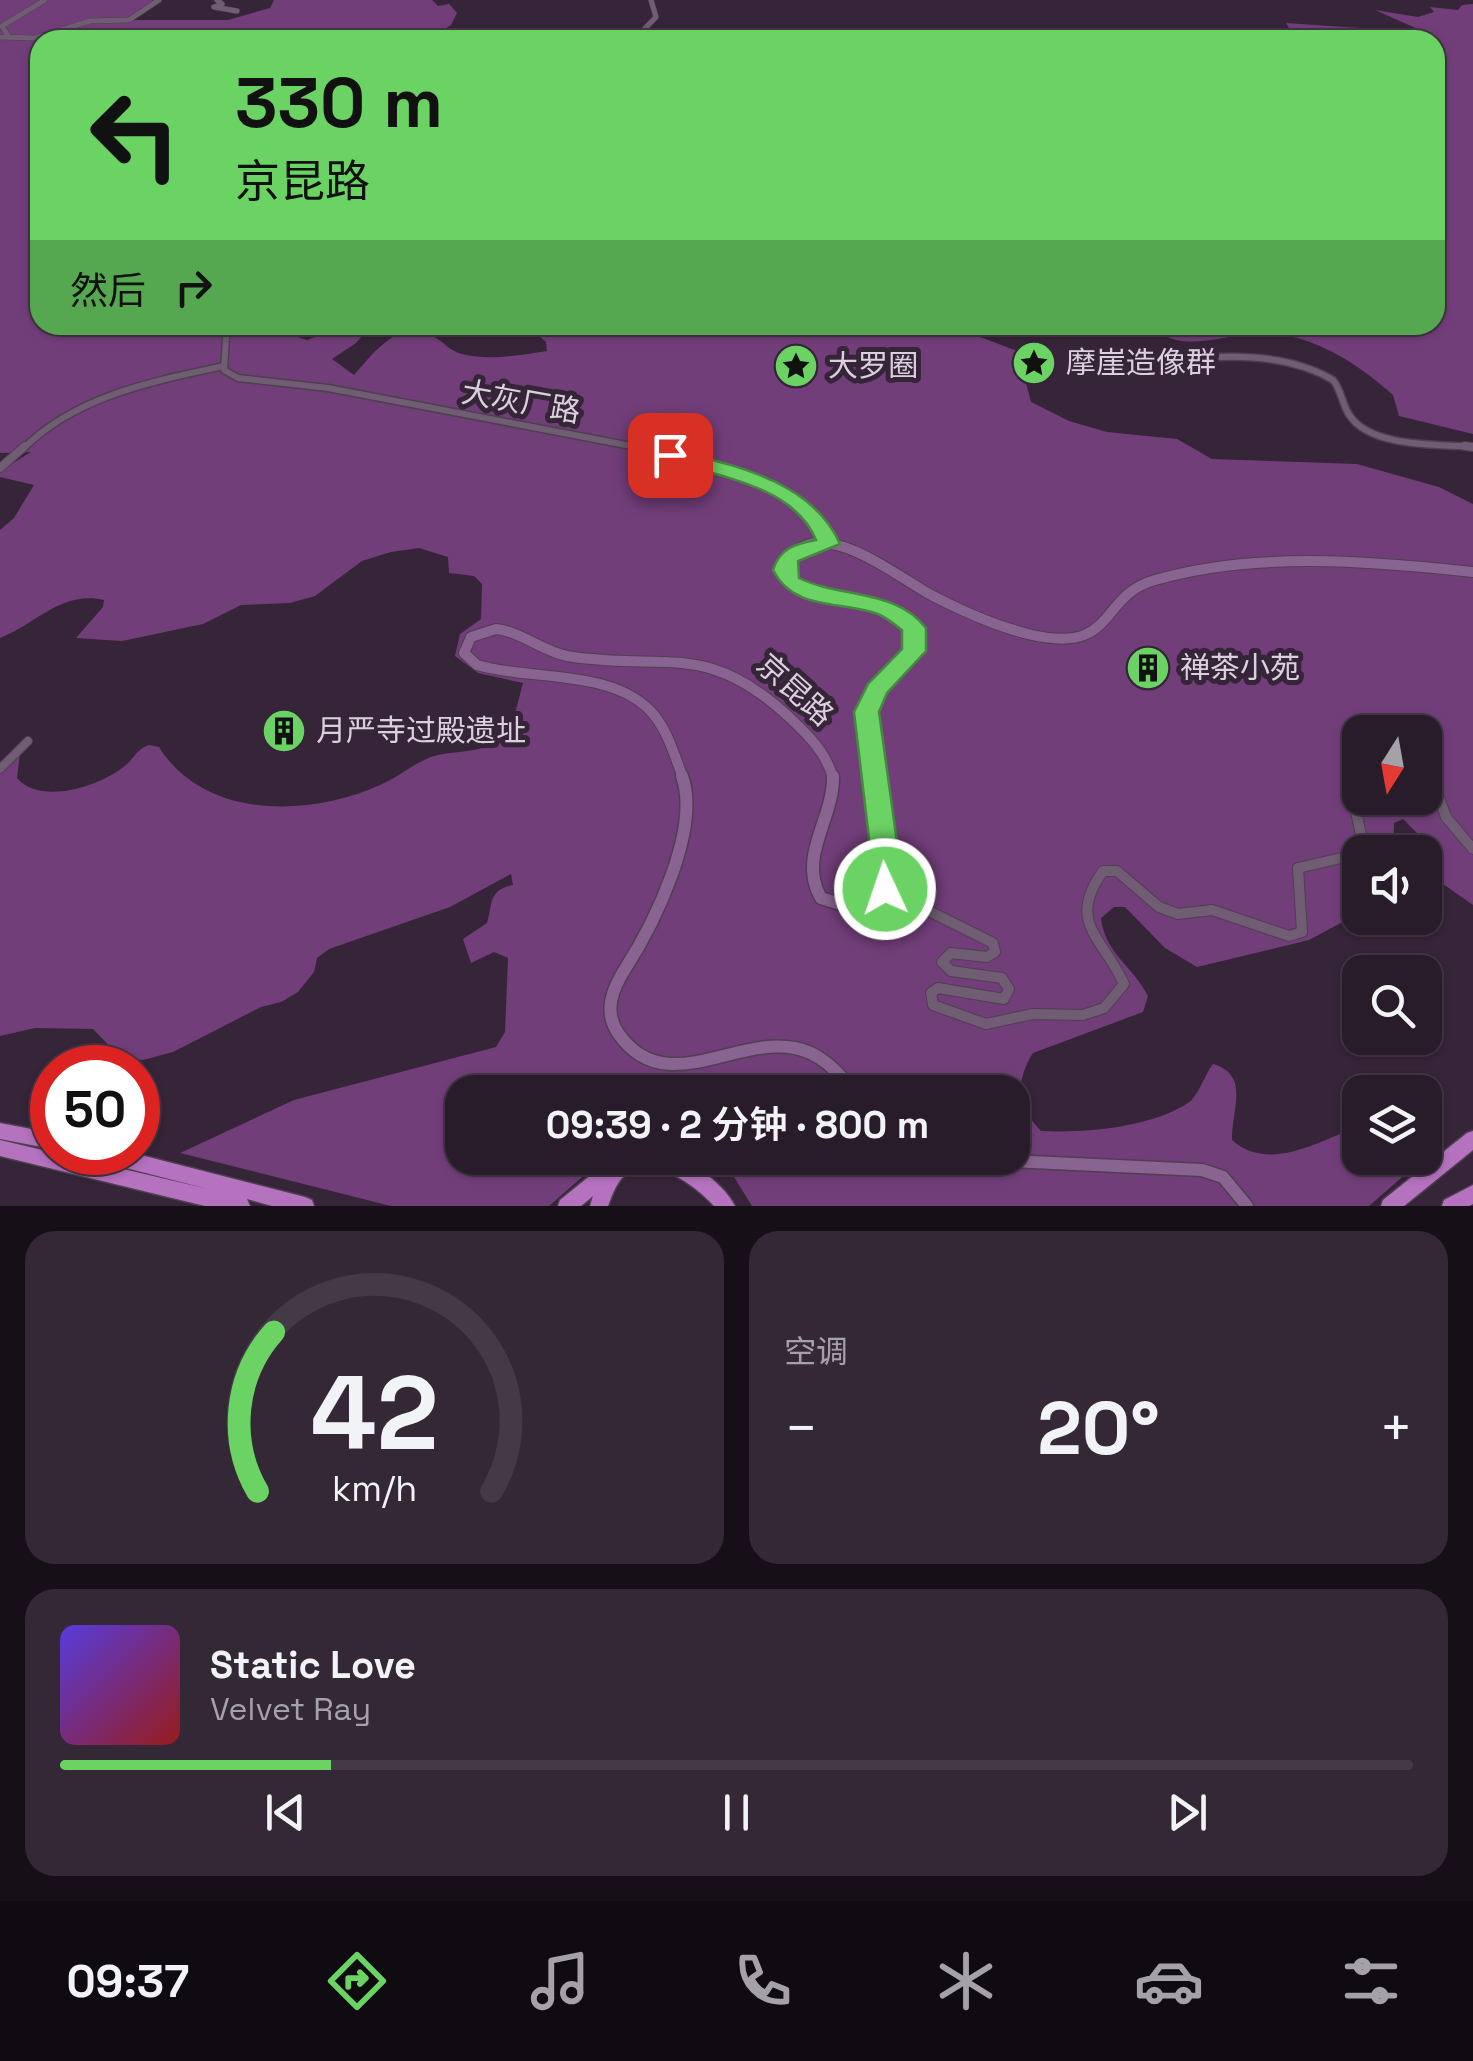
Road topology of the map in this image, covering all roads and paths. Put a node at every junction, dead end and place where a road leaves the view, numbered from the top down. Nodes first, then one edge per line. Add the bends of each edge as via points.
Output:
1 (45, 0) edge
2 (159, 0) edge
3 (216, 0) edge
4 (651, 0) edge
5 (237, 10) dead end
6 (61, 30) edge
7 (644, 30) edge
8 (10, 37) junction
9 (0, 38) edge
10 (30, 38) edge
11 (227, 335) edge
12 (224, 366) junction
13 (1128, 371) dead end
14 (1473, 447) edge
15 (0, 468) edge
16 (829, 544) junction
17 (1473, 572) edge
18 (28, 742) dead end
19 (0, 768) edge
20 (1442, 807) edge
21 (1357, 815) edge
22 (1473, 849) edge
23 (885, 889) junction
24 (841, 1075) edge
25 (0, 1131) edge
26 (30, 1137) edge
27 (1473, 1140) edge
28 (0, 1148) edge
29 (30, 1151) edge
30 (1030, 1162) edge
31 (160, 1172) edge
32 (147, 1175) edge
33 (604, 1175) edge
34 (711, 1175) edge
35 (1473, 1194) edge
36 (241, 1206) edge
37 (305, 1206) edge
38 (567, 1206) edge
39 (600, 1206) edge
40 (726, 1206) edge
41 (736, 1206) edge
42 (1247, 1206) edge
43 (1390, 1206) edge
44 (1451, 1206) edge

1 - 8 street via 2,26
2 - 6 street via 128,20
3 - 5 street via 222,4 214,7
4 - 7 street via 656,18
8 - 9 street
8 - 10 street
11 - 12 street
12 - 15 street via 156,381 72,414 43,429
12 - 16 street, 大灰厂路 via 238,378 328,388 637,445 782,490 822,526
13 - 14 street via 1172,362 1304,365 1332,379 1358,424 1393,438
16 - 17 main road via 850,548 1008,627 1056,638 1098,631 1130,592 1159,579 1336,561
16 - 23 main road, 京昆路 via 788,558 790,582 816,596 898,613 917,636 914,651 866,712
18 - 19 street
20 - 22 street
21 - 23 street via 1363,844 1350,856 1298,868 1305,916 1302,932 1289,936 1212,910 1178,914 1159,907 1117,872 1103,872 1084,893 1083,914 1124,984 1102,1008 1075,1018 1037,1013 987,1024 932,1005 938,988 1004,999 1009,989 1002,978 951,971 942,962 951,953 987,958 995,952 992,943
23 - 24 main road, 京昆路 via 850,907 815,892 810,874 834,772 808,736 741,675 693,660 564,656 504,628 466,642 468,659 488,669 638,700 656,717 684,782 687,808 646,934 611,1000 612,1022 624,1042 643,1056 682,1065 764,1045 795,1045 828,1059
25 - 26 highway
27 - 43 highway
28 - 29 highway
30 - 42 main road via 1202,1170 1222,1176
31 - 37 highway
32 - 36 highway
33 - 38 highway
34 - 41 highway
35 - 44 highway
39 - 40 highway via 612,1176 654,1160 689,1170

